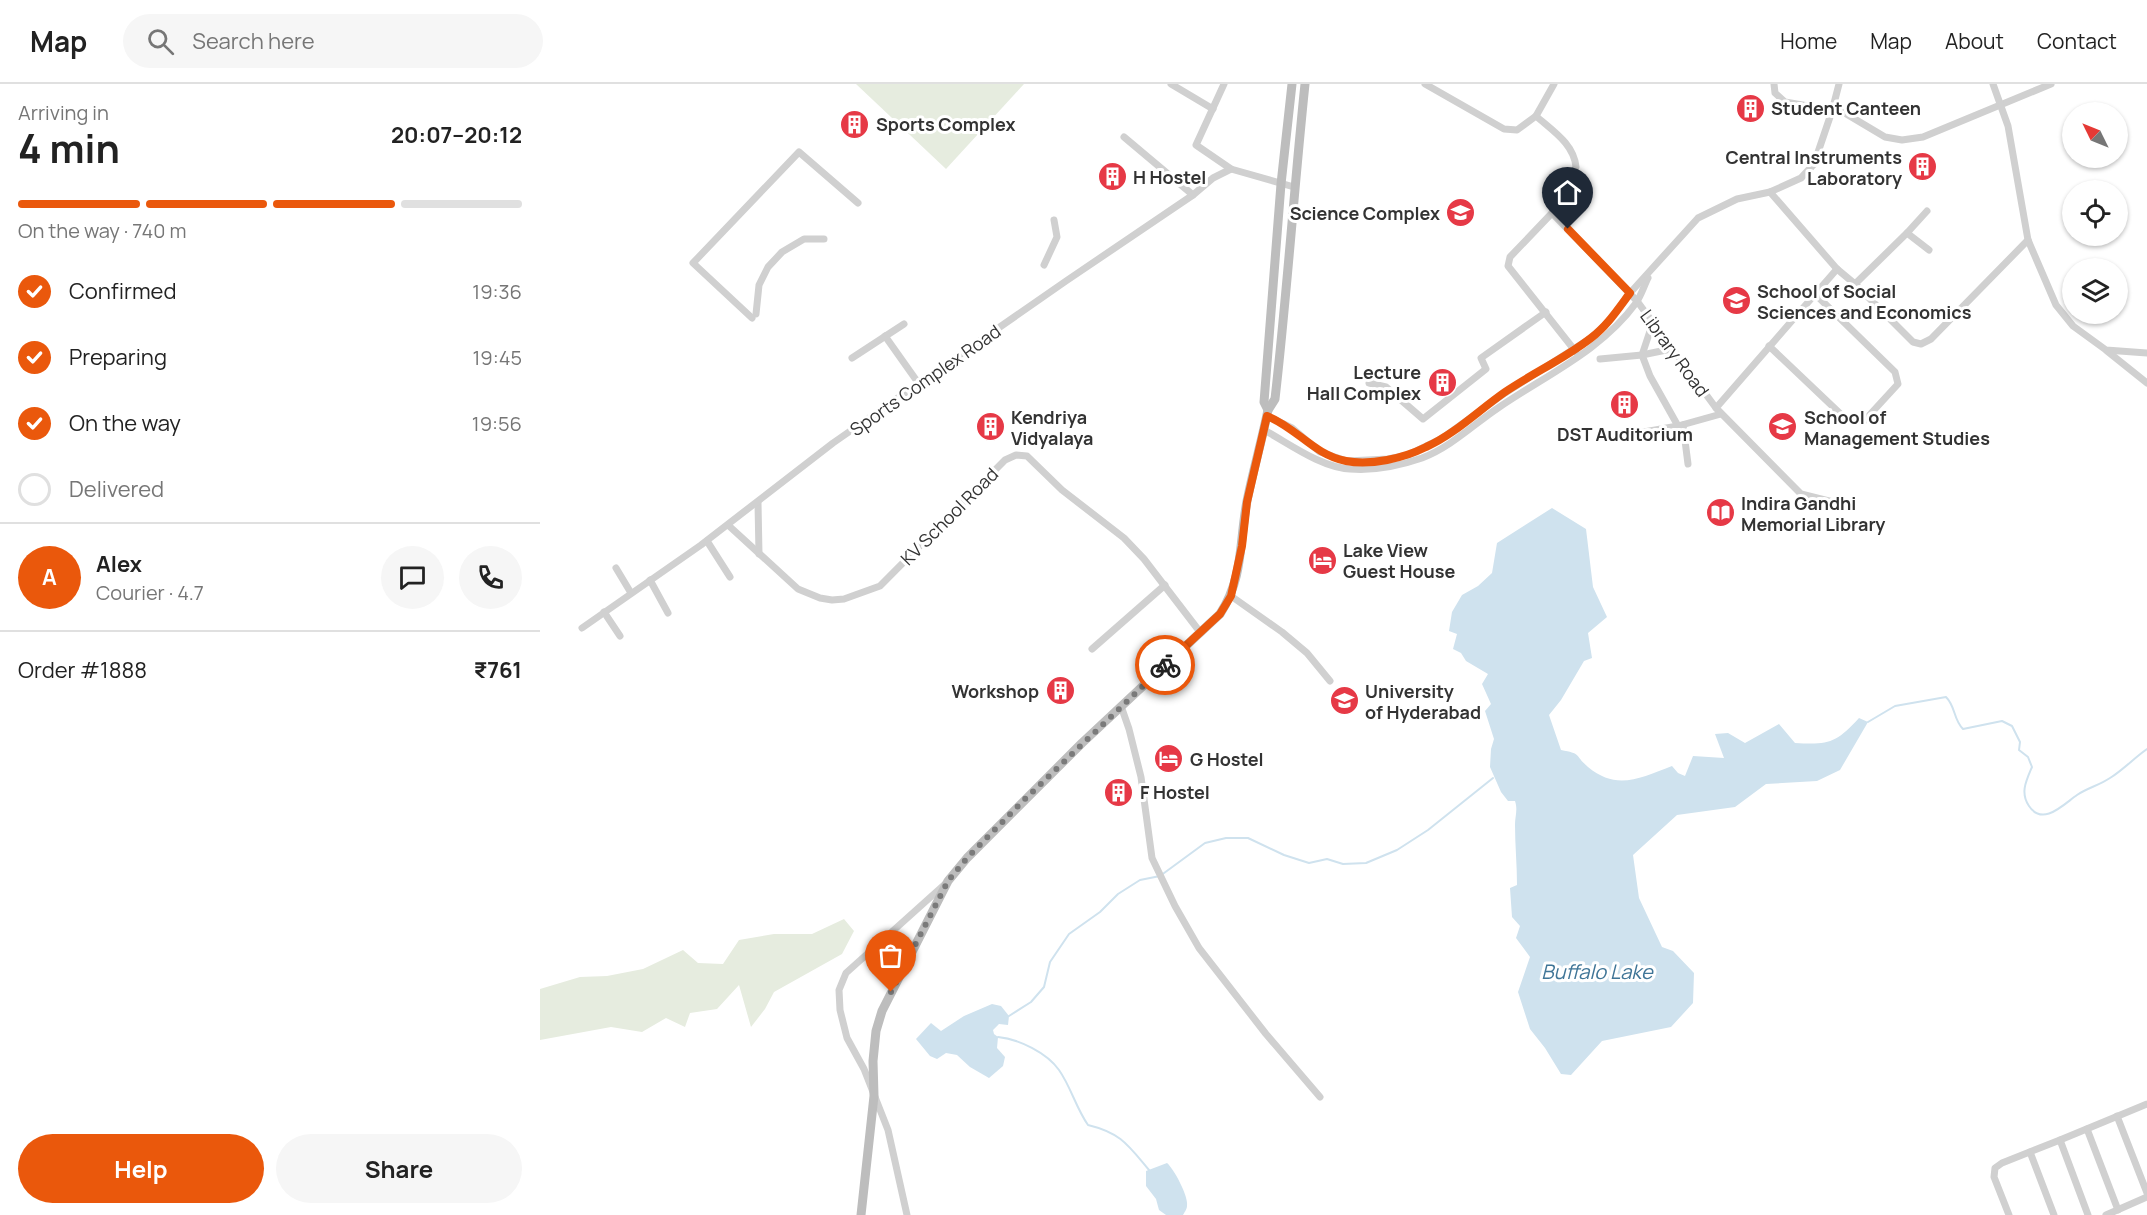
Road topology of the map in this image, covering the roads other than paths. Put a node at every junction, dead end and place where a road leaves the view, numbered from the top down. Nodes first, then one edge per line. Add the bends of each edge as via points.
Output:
1 (1171, 84) edge
2 (1224, 84) edge
3 (1292, 84) edge
4 (1305, 84) edge
5 (1425, 84) edge
6 (1554, 84) edge
7 (1774, 84) edge
8 (1839, 84) edge
9 (1992, 84) edge
10 (2051, 84) edge
11 (2000, 105) junction
12 (1213, 109) junction
13 (1832, 111) junction
14 (1536, 117) junction
15 (1124, 137) dead end
16 (1232, 169) junction
17 (1281, 184) junction
18 (1294, 187) junction
19 (1770, 192) junction
20 (1193, 195) junction
21 (858, 203) dead end
22 (1927, 211) dead end
23 (1552, 213) junction
24 (1054, 220) dead end
25 (1914, 225) junction
26 (1907, 233) junction
27 (824, 239) dead end
28 (1916, 239) junction
29 (2028, 240) junction
30 (1929, 250) dead end
31 (1044, 265) dead end
32 (1837, 269) junction
33 (1650, 272) junction
34 (1855, 284) junction
35 (1630, 293) junction
36 (1816, 295) junction
37 (1637, 301) junction
38 (1546, 312) junction
39 (1653, 322) junction
40 (904, 324) dead end
41 (885, 336) junction
42 (1769, 346) junction
43 (1671, 349) junction
44 (1574, 350) junction
45 (2106, 350) junction
46 (2147, 353) edge
47 (1642, 355) junction
48 (1579, 357) junction
49 (852, 358) dead end
50 (1600, 359) dead end
51 (1369, 383) dead end
52 (2147, 383) edge
53 (919, 384) junction
54 (1716, 408) junction
55 (1268, 413) junction
56 (1721, 414) junction
57 (1681, 425) junction
58 (1264, 430) junction
59 (1621, 436) dead end
60 (1688, 464) dead end
61 (758, 503) junction
62 (1853, 507) dead end
63 (728, 525) junction
64 (708, 541) junction
65 (759, 554) junction
66 (616, 568) dead end
67 (730, 577) dead end
68 (650, 580) junction
69 (1165, 585) junction
70 (631, 593) junction
71 (1231, 596) junction
72 (604, 612) junction
73 (668, 613) dead end
74 (582, 628) dead end
75 (1200, 632) junction
76 (620, 636) dead end
77 (1092, 649) dead end
78 (1330, 681) dead end
79 (1121, 706) junction
80 (948, 881) junction
81 (874, 1096) junction
82 (1320, 1097) dead end
83 (2147, 1104) edge
84 (2117, 1116) junction
85 (2087, 1129) junction
86 (2060, 1140) junction
87 (2030, 1152) junction
88 (2147, 1195) edge
89 (2118, 1210) junction
90 (861, 1215) edge
91 (907, 1215) edge
92 (2009, 1215) edge
93 (2054, 1215) edge
94 (2088, 1215) edge
95 (2106, 1215) edge

1 - 12 street
2 - 12 street
3 - 17 street
4 - 18 street
5 - 14 street via 1504,129 1517,130
6 - 14 street
7 - 13 street via 1775,93 1785,102
8 - 13 street
9 - 11 street
10 - 11 street
11 - 13 street via 1923,137 1902,140 1885,136 1843,112
11 - 29 street via 2008,126
12 - 16 street via 1196,145
13 - 19 street via 1814,164 1801,178
14 - 23 street via 1569,146 1575,160 1572,177
15 - 20 street
16 - 17 street
16 - 20 street, Sports Complex Road via 1213,178
17 - 18 street
17 - 55 street via 1264,402
18 - 55 street via 1275,399
19 - 32 street
19 - 33 street via 1737,199 1698,218
20 - 53 street, Sports Complex Road
21 - 27 street via 799,152 693,263 754,316 759,285 775,259 804,239
22 - 25 street
23 - 35 street
23 - 38 street via 1510,257 1508,266
24 - 31 street via 1057,237
25 - 26 street
25 - 28 street
26 - 28 street
26 - 34 street
28 - 30 street
29 - 34 street via 1931,339 1921,344 1913,342
29 - 45 street via 2056,305 2073,326
32 - 34 street
32 - 36 street
33 - 35 street
33 - 37 street
35 - 37 street
35 - 44 street via 1601,330
36 - 42 street
36 - 42 street via 1895,372 1898,384 1891,392 1864,421 1848,421
37 - 39 street, Library Road
37 - 48 street, Library Road via 1599,342
38 - 44 street
38 - 51 street via 1481,358 1486,369 1423,419 1386,387
39 - 43 street, Library Road
39 - 47 street
40 - 41 street
41 - 49 street
41 - 53 street
42 - 54 street
43 - 47 street
43 - 54 street, Library Road
44 - 48 street
44 - 55 street via 1441,439 1388,459 1362,462 1320,452
45 - 46 street
45 - 52 street
47 - 50 street
47 - 57 street via 1650,376
48 - 58 street, Library Road via 1448,444 1424,457 1391,467 1332,466
53 - 61 street, Sports Complex Road via 833,443
54 - 56 street, Library Road
55 - 58 street
56 - 57 street
56 - 62 street, Library Road via 1801,495
57 - 59 street
57 - 60 street
58 - 71 street
61 - 63 street, Sports Complex Road
61 - 65 street
63 - 64 street, Sports Complex Road
63 - 65 street, KV School Road
64 - 67 street
64 - 68 street, Sports Complex Road
65 - 69 street, KV School Road via 807,594 832,600 873,590 1005,460 1016,455 1027,456 1062,490 1124,538
66 - 70 street
68 - 70 street, Sports Complex Road
68 - 73 street
69 - 75 street, KV School Road
69 - 77 street
70 - 72 street, Sports Complex Road
71 - 75 street via 1220,614
71 - 78 street via 1306,652
72 - 74 street, Sports Complex Road
72 - 76 street
75 - 79 street
79 - 80 street
79 - 82 street via 1141,777 1152,858 1175,906 1199,948
80 - 81 street via 882,1011 873,1061
80 - 81 street via 846,973 839,990 847,1038
81 - 90 street
81 - 91 street via 888,1130
83 - 84 street
84 - 85 street
84 - 88 street
85 - 86 street
85 - 89 street
86 - 87 street
86 - 94 street
87 - 92 street via 1995,1168 1994,1177
87 - 93 street
88 - 89 street
89 - 95 street

